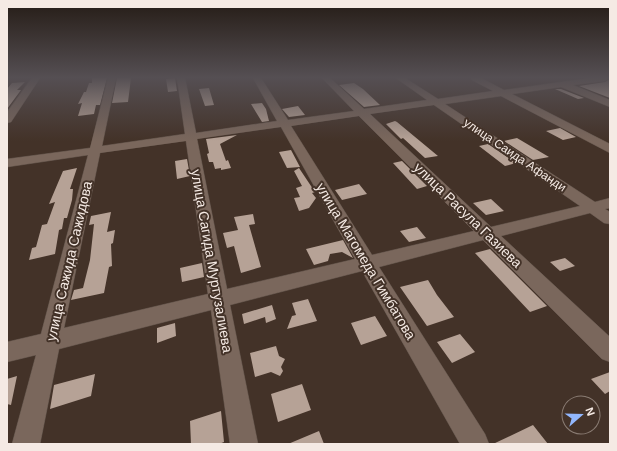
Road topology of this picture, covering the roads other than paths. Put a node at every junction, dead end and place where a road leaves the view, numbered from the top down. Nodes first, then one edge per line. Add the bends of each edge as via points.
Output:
1 (21, 99) edge
2 (107, 99) edge
3 (185, 99) edge
4 (270, 99) edge
5 (348, 99) edge
6 (432, 99) edge
7 (456, 99) edge
8 (516, 99) edge
9 (598, 99) edge
10 (436, 102) junction
11 (610, 104) edge
12 (362, 112) junction
13 (7, 120) edge
14 (284, 123) junction
15 (191, 137) junction
16 (610, 149) edge
17 (95, 150) junction
18 (7, 163) edge
19 (602, 205) edge
20 (610, 219) edge
21 (487, 233) junction
22 (367, 263) junction
23 (219, 299) junction
24 (50, 341) junction
25 (7, 352) edge
26 (610, 352) edge
27 (26, 444) edge
28 (244, 444) edge
29 (475, 444) edge

1 - 13 street
2 - 17 street, улица Сажида Сажидова
3 - 15 street, улица Сагида Муртузалиева
4 - 14 street, улица Магомеда Гимбатова
5 - 12 street, улица Расула Газиева
6 - 10 street, улица Саида Афанди
7 - 10 street
8 - 16 street
9 - 11 street
10 - 12 street
10 - 19 street, улица Саида Афанди
12 - 14 street
12 - 21 street, улица Расула Газиева
14 - 15 street
14 - 22 street, улица Магомеда Гимбатова
15 - 17 street
15 - 23 street, улица Сагида Муртузалиева
17 - 18 street
17 - 24 street, улица Сажида Сажидова
19 - 20 street, улица Саида Афанди
19 - 21 street
21 - 22 street
21 - 26 street, улица Расула Газиева
22 - 23 street
22 - 29 street, улица Магомеда Гимбатова
23 - 24 street
23 - 28 street, улица Сагида Муртузалиева
24 - 25 street
24 - 27 street, улица Сажида Сажидова

